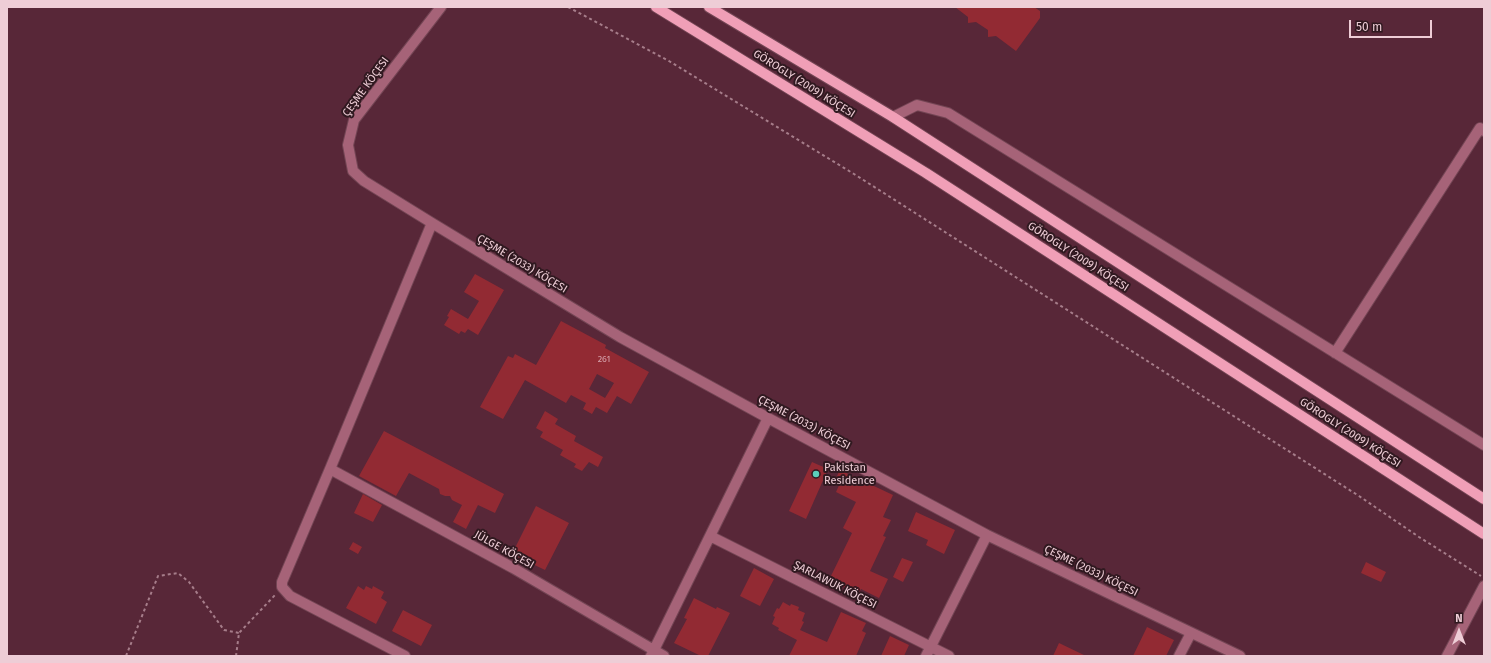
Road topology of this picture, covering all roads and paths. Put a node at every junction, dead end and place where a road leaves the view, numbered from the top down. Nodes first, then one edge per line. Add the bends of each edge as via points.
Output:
1 (441, 7) edge
2 (568, 7) edge
3 (656, 7) edge
4 (709, 7) edge
5 (893, 117) junction
6 (1482, 127) edge
7 (432, 223) junction
8 (1335, 353) junction
9 (768, 418) junction
10 (1484, 445) edge
11 (330, 469) junction
12 (1484, 499) edge
13 (1484, 534) edge
14 (988, 535) junction
15 (710, 536) junction
16 (1484, 578) edge
17 (1484, 586) edge
18 (282, 587) junction
19 (1191, 632) junction
20 (239, 634) junction
21 (930, 646) junction
22 (652, 653) edge
23 (126, 656) edge
24 (236, 656) edge
25 (405, 656) edge
26 (664, 656) edge
27 (926, 656) edge
28 (949, 656) edge
29 (1180, 656) edge
30 (1240, 656) edge
31 (1447, 656) edge

1 - 7 street, ÇEŞME KÖÇESI via 354,120 348,145 353,171 364,181
2 - 16 path via 669,61 848,170
3 - 13 main road, GÖROGLY (2009) KÖÇESI via 926,172
4 - 5 main road, GÖROGLY (2009) KÖÇESI
5 - 8 street via 916,105 948,113
5 - 12 main road, GÖROGLY (2009) KÖÇESI
6 - 8 street
7 - 9 street, ÇEŞME (2033) KÖÇESI via 620,337
7 - 11 street
8 - 10 street
9 - 14 street, ÇEŞME (2033) KÖÇESI
9 - 15 street
11 - 18 street via 284,575
11 - 22 street, JÜLGE KÖÇESI via 513,568
14 - 19 street, ÇEŞME (2033) KÖÇESI
14 - 21 street
15 - 21 street, ŞARLAWUK KÖÇESI
15 - 22 street
17 - 31 street
18 - 20 path
18 - 25 street via 290,596
19 - 29 street
19 - 30 street, ÇEŞME (2033) KÖÇESI
20 - 23 path via 224,630 189,582 178,573 158,576
20 - 24 path
21 - 27 street
21 - 28 street, ŞARLAWUK KÖÇESI
22 - 26 street, JÜLGE KÖÇESI

